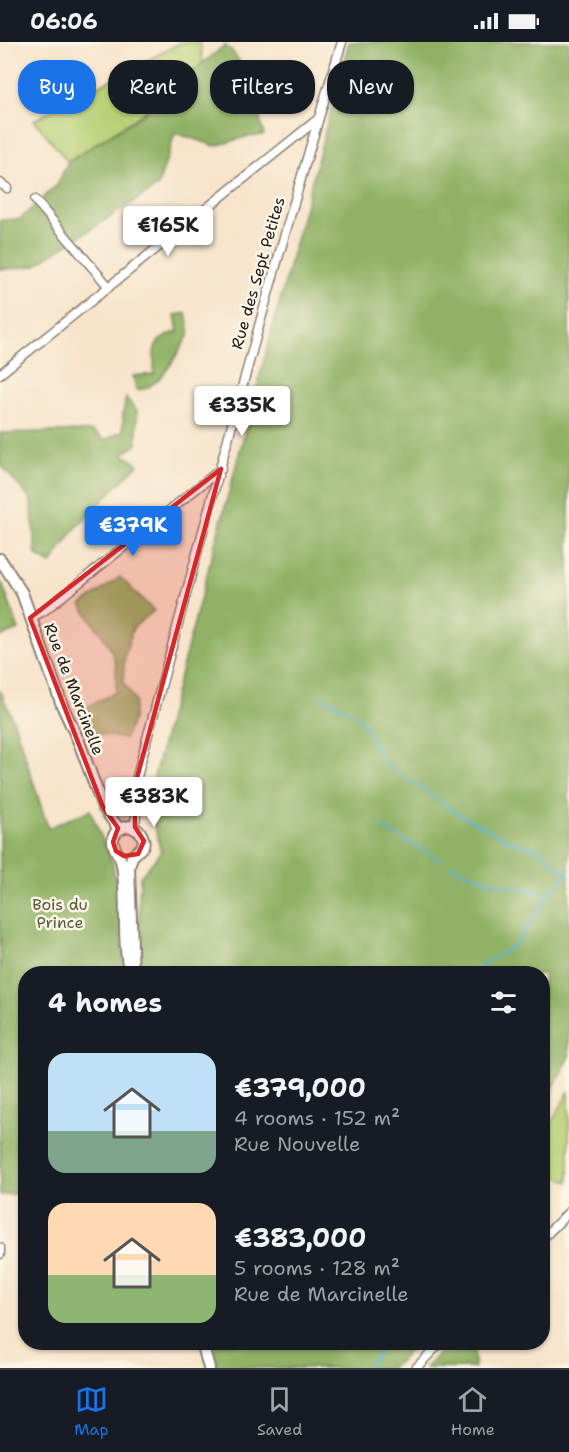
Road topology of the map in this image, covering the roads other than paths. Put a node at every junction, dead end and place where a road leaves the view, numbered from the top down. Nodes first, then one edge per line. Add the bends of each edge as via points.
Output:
1 (342, 42) edge
2 (319, 118) junction
3 (35, 200) dead end
4 (109, 287) junction
5 (0, 374) edge
6 (221, 469) junction
7 (0, 560) edge
8 (30, 618) junction
9 (134, 827) junction
10 (119, 829) junction
11 (120, 854) junction
12 (133, 856) junction
13 (131, 966) edge
14 (132, 966) edge
15 (569, 1212) edge
16 (550, 1231) edge
17 (0, 1248) edge
18 (0, 1254) edge
19 (204, 1350) edge
20 (433, 1350) edge
21 (208, 1368) edge
22 (416, 1368) edge

1 - 2 street, Rue des Sept Petites
2 - 4 street
2 - 6 street, Rue des Sept Petites via 245,370
3 - 4 street
4 - 5 street
6 - 8 street via 44,611
6 - 9 street, Rue des Sept Petites via 139,766
7 - 8 street, Rue de Marcinelle via 20,590
8 - 10 street, Rue de Marcinelle via 103,807
9 - 10 street
9 - 12 street via 144,841
10 - 11 street via 113,842
11 - 12 street
11 - 13 street
12 - 14 street via 129,867
15 - 16 street
17 - 18 street
19 - 21 street
20 - 22 street

